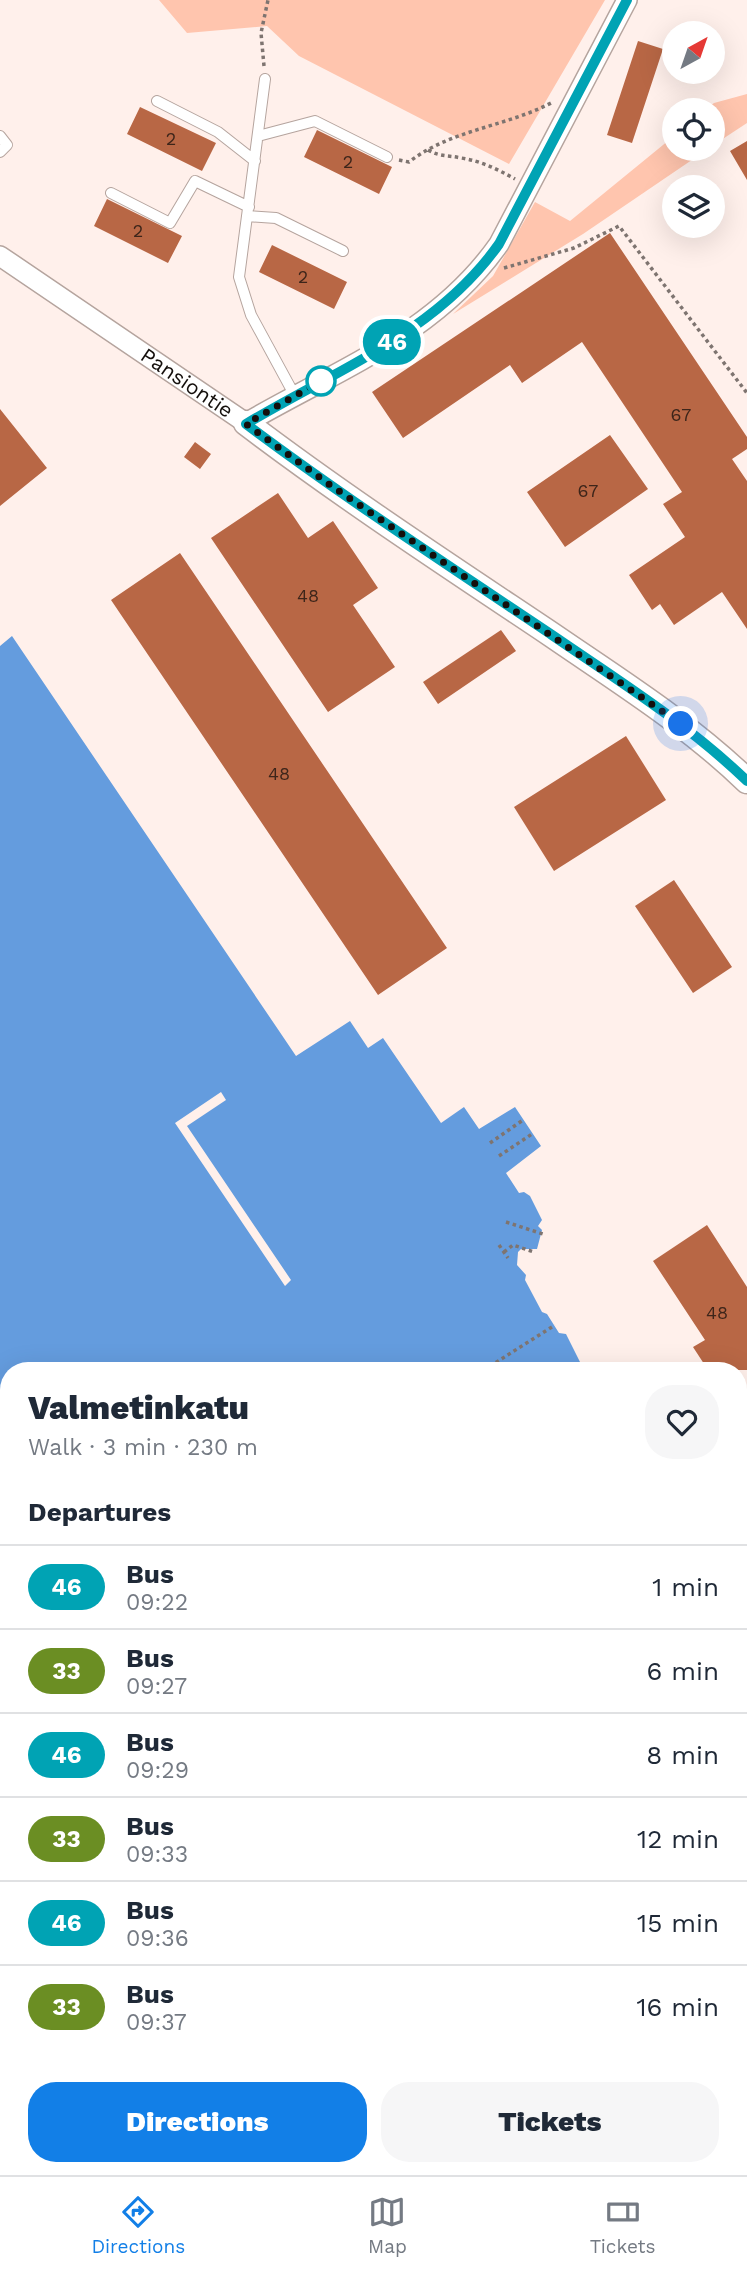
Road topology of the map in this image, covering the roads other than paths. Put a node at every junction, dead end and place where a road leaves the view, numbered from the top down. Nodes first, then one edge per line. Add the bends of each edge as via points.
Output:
1 (627, 0) edge
2 (265, 79) road end
3 (157, 101) dead end
4 (0, 136) edge
5 (258, 136) junction
6 (0, 152) edge
7 (387, 157) road end
8 (255, 160) junction
9 (111, 193) dead end
10 (248, 211) junction
11 (343, 251) dead end
12 (0, 256) edge
13 (295, 396) junction
14 (246, 424) junction
15 (747, 781) edge

1 - 13 street via 505,233 477,273 414,328
2 - 5 lane
3 - 8 lane via 218,132
4 - 6 lane via 7,145
5 - 7 lane via 315,121
5 - 8 lane
8 - 10 lane
9 - 10 lane via 170,223 195,181
10 - 11 lane via 276,218
10 - 13 lane via 239,276 251,315
12 - 14 street, Pansiontie
13 - 14 street
14 - 15 street, Pansiontie via 639,693

